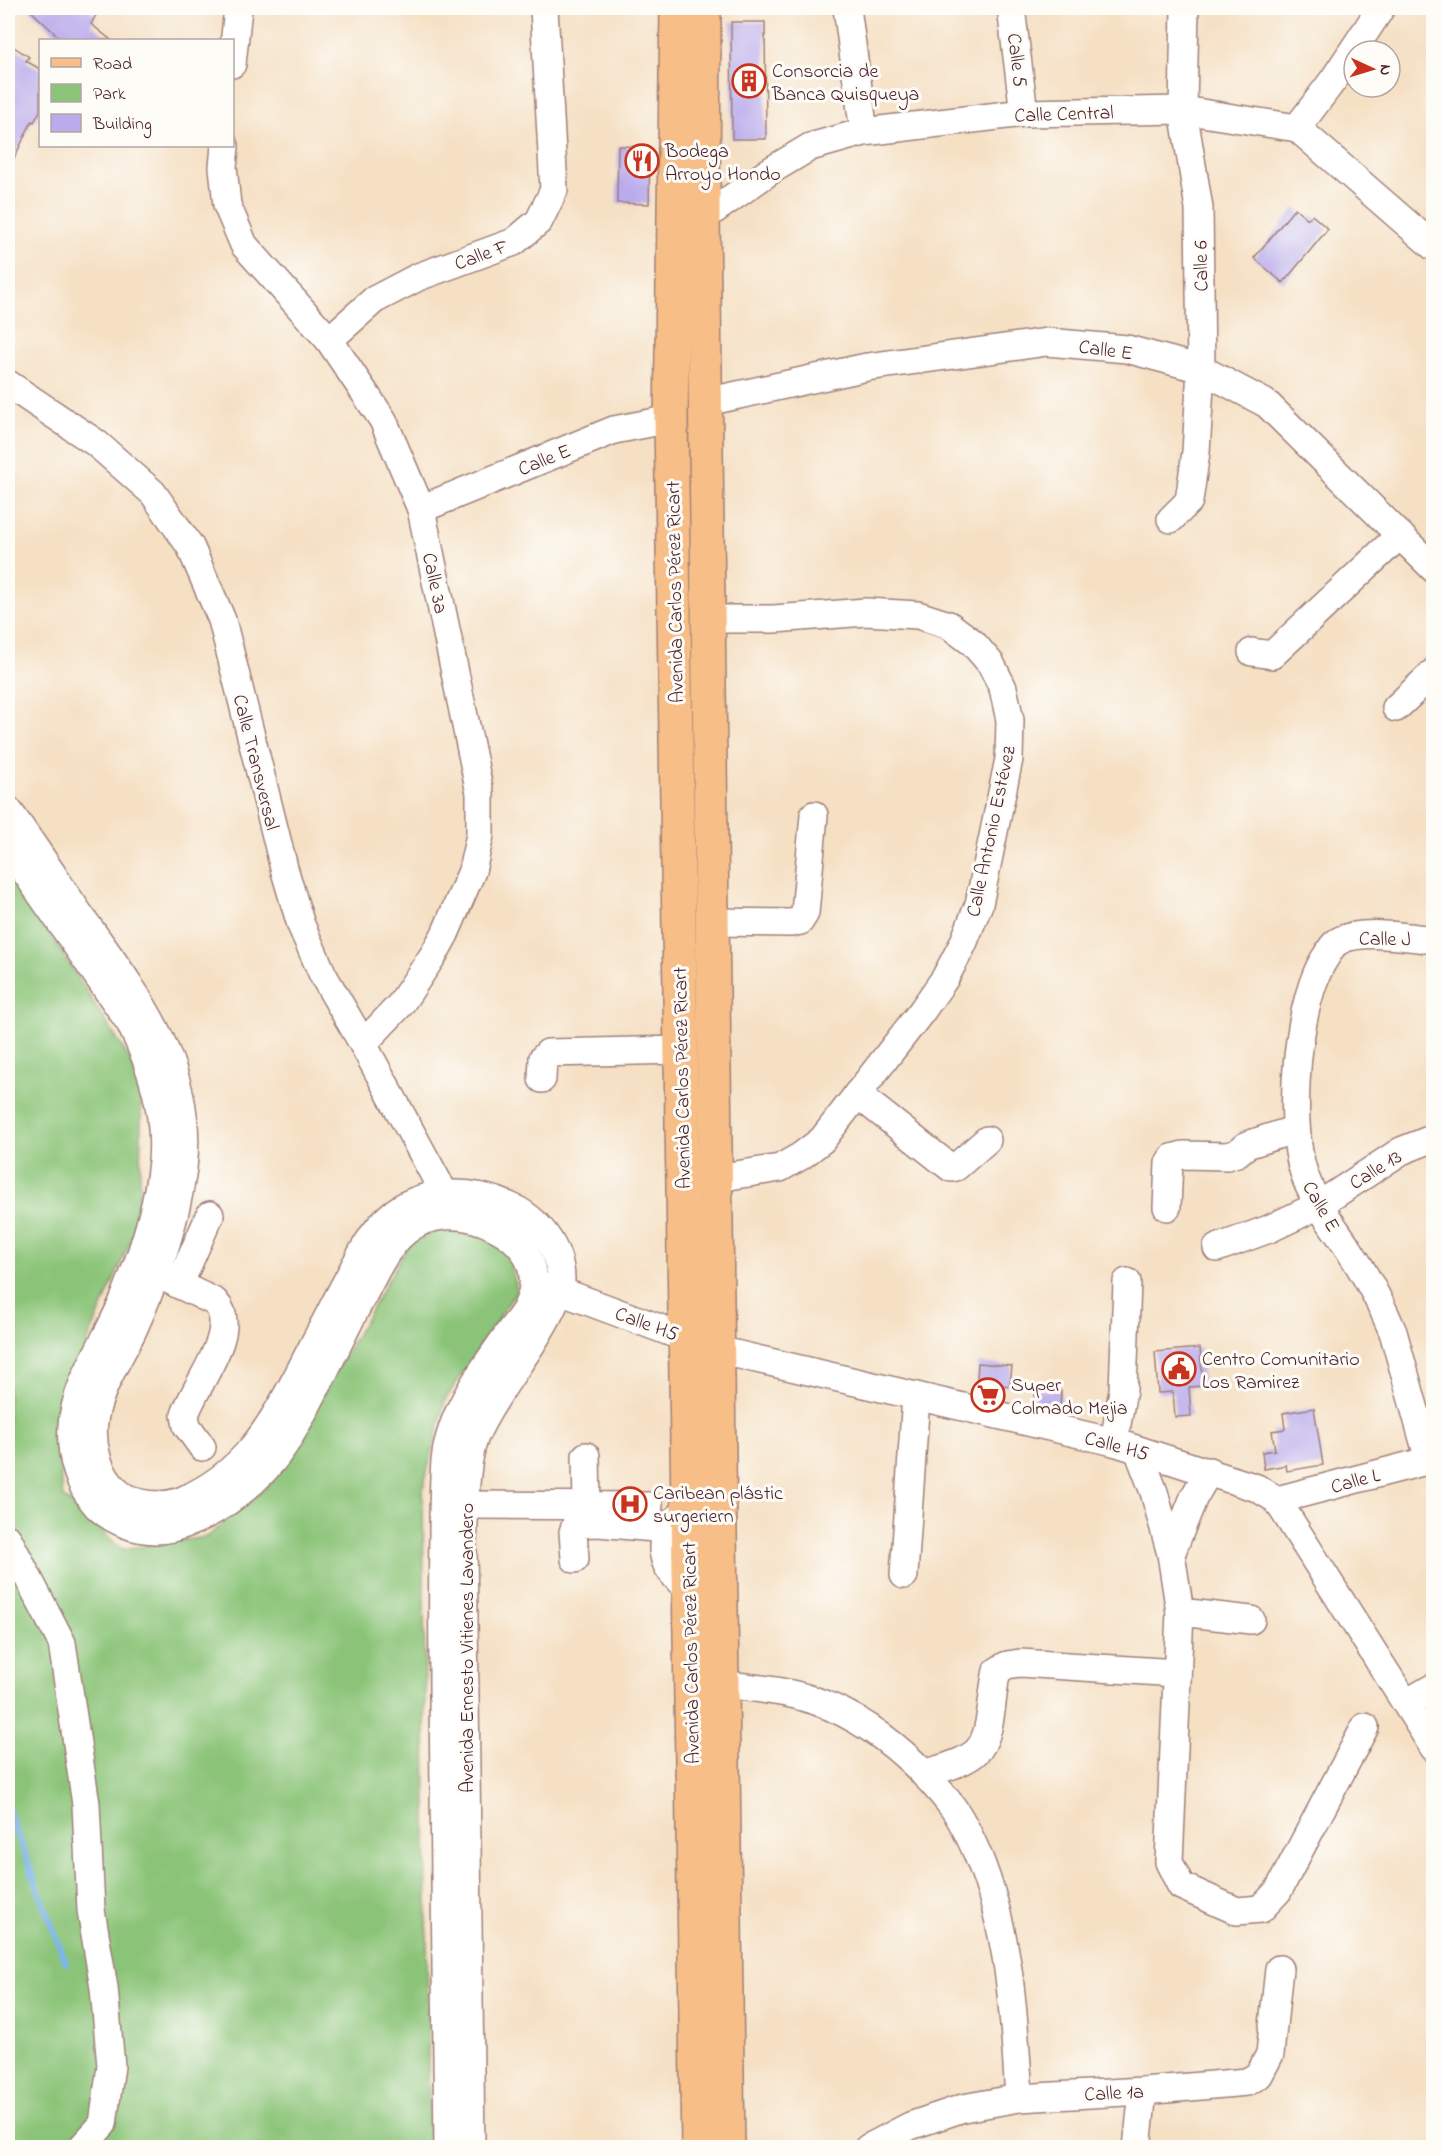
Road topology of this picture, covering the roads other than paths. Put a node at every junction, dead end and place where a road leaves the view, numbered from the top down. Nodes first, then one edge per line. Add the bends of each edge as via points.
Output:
1 (238, 8) edge
2 (544, 8) edge
3 (677, 8) edge
4 (704, 8) edge
5 (847, 8) edge
6 (1011, 8) edge
7 (1185, 8) edge
8 (1381, 8) edge
9 (234, 45) edge
10 (1183, 110) junction
11 (1024, 113) junction
12 (1297, 128) junction
13 (864, 132) junction
14 (225, 147) edge
15 (688, 219) junction
16 (1434, 246) edge
17 (329, 340) junction
18 (1201, 369) junction
19 (8, 384) edge
20 (706, 402) junction
21 (671, 419) junction
22 (421, 509) junction
23 (1171, 519) dead end
24 (1400, 535) junction
25 (1434, 569) edge
26 (709, 619) junction
27 (1252, 652) dead end
28 (1434, 672) edge
29 (1396, 708) dead end
30 (8, 810) edge
31 (814, 815) dead end
32 (8, 848) edge
33 (713, 922) junction
34 (1434, 940) edge
35 (1337, 941) joint
36 (363, 1044) junction
37 (681, 1050) junction
38 (542, 1079) dead end
39 (857, 1094) junction
40 (1296, 1129) junction
41 (1434, 1138) edge
42 (987, 1140) dead end
43 (717, 1178) junction
44 (444, 1193) junction
45 (1318, 1205) junction
46 (1167, 1207) dead end
47 (210, 1215) dead end
48 (396, 1225) junction
49 (1217, 1248) dead end
50 (167, 1279) junction
51 (1127, 1282) dead end
52 (533, 1285) junction
53 (560, 1291) junction
54 (684, 1336) junction
55 (718, 1350) junction
56 (916, 1396) junction
57 (1126, 1446) junction
58 (202, 1447) dead end
59 (586, 1456) dead end
60 (1431, 1460) edge
61 (1209, 1471) junction
62 (1276, 1500) junction
63 (465, 1504) junction
64 (587, 1505) junction
65 (649, 1506) dead end
66 (677, 1520) junction
67 (8, 1539) edge
68 (1171, 1554) junction
69 (575, 1559) dead end
70 (904, 1575) dead end
71 (1180, 1612) junction
72 (1251, 1620) dead end
73 (1177, 1673) junction
74 (723, 1684) junction
75 (1434, 1687) edge
76 (1407, 1703) junction
77 (1365, 1727) dead end
78 (1434, 1748) edge
79 (924, 1774) junction
80 (1279, 1969) dead end
81 (1143, 2091) junction
82 (1019, 2098) junction
83 (81, 2148) edge
84 (448, 2148) edge
85 (471, 2148) edge
86 (698, 2148) edge
87 (728, 2148) edge
88 (868, 2148) edge
89 (1137, 2148) edge

1 - 9 street
2 - 17 street, Calle F via 554,190 539,221 514,242 418,277 374,300
3 - 15 main road, Avenida Carlos Pérez Ricart
4 - 15 main road, Avenida Carlos Pérez Ricart
5 - 13 street
6 - 11 street, Calle 5
7 - 10 street, Calle 6
8 - 12 street
10 - 11 street, Calle Central
10 - 12 street, Calle Central
10 - 18 street, Calle 6 via 1199,208
11 - 13 street, Calle Central
12 - 16 street
13 - 15 street, Calle Central via 810,147
14 - 17 street, Calle 3a via 227,205 244,245
15 - 20 main road, Avenida Carlos Pérez Ricart
15 - 21 main road, Avenida Carlos Pérez Ricart
17 - 22 street, Calle 3a via 383,420
18 - 20 street, Calle E via 1127,349 1047,342 867,367
18 - 23 street, Calle 6 via 1189,501
18 - 24 street, Calle E via 1267,404
19 - 36 street, Calle Transversal via 96,443 153,493 190,546 222,620 301,925 322,975
20 - 26 main road, Avenida Carlos Pérez Ricart
21 - 22 street, Calle E via 614,430
21 - 37 main road, Avenida Carlos Pérez Ricart
22 - 36 street, Calle 3a via 480,794 480,835 472,871 434,954 400,1005
24 - 25 street, Calle E
24 - 27 street via 1272,655
26 - 33 main road, Avenida Carlos Pérez Ricart
26 - 39 street, Calle Antonio Estévez via 866,612 918,615 949,625 974,643 991,663 1003,688 1010,720 1009,759 979,903 945,978
28 - 29 street
30 - 50 street, Avenida Ernesto Vitienes Lavandero via 146,1010 177,1082 185,1134
31 - 33 street via 805,913 800,921
32 - 48 street, Avenida Ernesto Vitienes Lavandero via 130,1023 151,1070 160,1105 163,1157 141,1253 123,1302 82,1383 70,1432 81,1484 97,1505 117,1522 140,1529 165,1530 212,1513 269,1466 284,1446 383,1258
33 - 43 main road, Avenida Carlos Pérez Ricart
34 - 35 street, Calle J via 1359,935
35 - 40 street, Calle E via 1318,972 1306,1008 1296,1075
36 - 44 street, Calle Transversal
37 - 38 street via 548,1053 543,1058
37 - 54 main road, Avenida Carlos Pérez Ricart
39 - 42 street via 951,1168
39 - 43 street, Calle Antonio Estévez via 822,1140 801,1156 780,1168
40 - 45 street, Calle E via 1304,1173
40 - 46 street via 1227,1156 1172,1158
41 - 45 street, Calle 13 via 1401,1151
43 - 55 main road, Avenida Carlos Pérez Ricart
44 - 48 street, Avenida Ernesto Vitienes Lavandero via 423,1197
44 - 53 street, Avenida Ernesto Vitienes Lavandero via 503,1203 524,1213 537,1224 558,1258
45 - 49 street, Calle 13
45 - 60 street, Calle E via 1385,1312
47 - 50 street
48 - 50 street, Avenida Ernesto Vitienes Lavandero via 378,1230 360,1256 262,1438 243,1460 198,1494 176,1503 156,1504 120,1494 108,1482 93,1445 102,1392 133,1329
48 - 52 street, Avenida Ernesto Vitienes Lavandero via 449,1215 496,1227 530,1258
50 - 58 street via 215,1302 224,1322 217,1349 185,1415 187,1426
51 - 57 street via 1123,1390
52 - 53 street, Calle H5
52 - 84 street, Avenida Ernesto Vitienes Lavandero via 526,1308 477,1378 459,1412 445,1461 442,1608
53 - 54 street, Calle H5
53 - 63 street, Avenida Ernesto Vitienes Lavandero via 540,1333 476,1435
54 - 55 street, Calle H5
54 - 66 main road, Avenida Carlos Pérez Ricart
55 - 56 street, Calle H5
55 - 74 main road, Avenida Carlos Pérez Ricart
56 - 57 street, Calle H5
56 - 70 street
57 - 61 street, Calle H5
57 - 68 street via 1154,1492
59 - 64 street
60 - 62 street, Calle L
61 - 62 street, Calle H5 via 1257,1488
61 - 68 street
62 - 76 street, Calle H5
63 - 64 street
63 - 85 street, Avenida Ernesto Vitienes Lavandero
64 - 65 street
66 - 69 street via 576,1524
66 - 86 main road, Avenida Carlos Pérez Ricart via 689,1591
67 - 83 street via 62,1643 86,1804 91,1910 111,2066 103,2124
68 - 71 street
71 - 72 street
71 - 73 street
73 - 77 street via 1169,1862 1181,1886 1237,1911 1261,1909 1278,1891
73 - 79 street via 1007,1665 997,1671 983,1743 976,1752
74 - 79 street via 776,1691 828,1706 886,1738
74 - 87 main road, Avenida Carlos Pérez Ricart
75 - 76 street
76 - 78 street, Calle H5
79 - 82 street via 953,1807 988,1878 998,1910 1013,2005
80 - 81 street, Calle 1a via 1270,2054 1259,2075 1247,2082
81 - 82 street, Calle 1a
81 - 89 street
82 - 88 street, Calle 1a via 963,2108 910,2126

